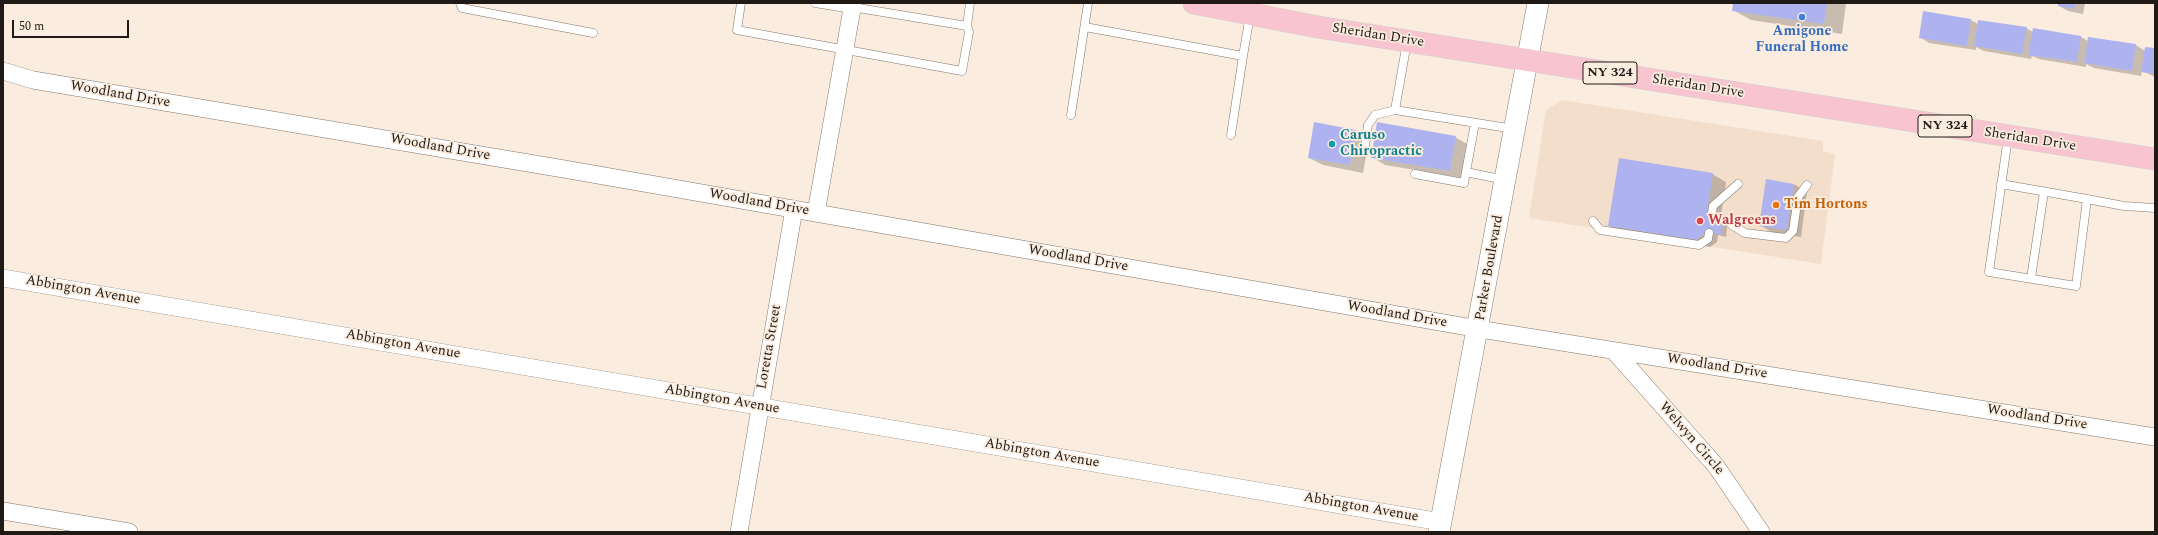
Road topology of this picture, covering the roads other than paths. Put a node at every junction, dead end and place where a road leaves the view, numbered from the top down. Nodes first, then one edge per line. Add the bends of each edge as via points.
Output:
1 (460, 3) edge
2 (741, 3) edge
3 (816, 3) edge
4 (970, 3) edge
5 (1088, 3) edge
6 (1194, 3) edge
7 (1538, 3) edge
8 (852, 6) edge
9 (1250, 14) junction
10 (967, 26) junction
11 (1085, 27) junction
12 (593, 34) dead end
13 (1407, 41) junction
14 (844, 50) junction
15 (1243, 56) junction
16 (1528, 60) junction
17 (3, 71) edge
18 (1395, 110) junction
19 (1070, 115) dead end
20 (1475, 123) junction
21 (1515, 129) junction
22 (1231, 135) dead end
23 (2008, 136) junction
24 (1364, 153) dead end
25 (2155, 159) edge
26 (1466, 172) junction
27 (1415, 174) dead end
28 (1506, 180) junction
29 (1738, 184) dead end
30 (2000, 184) junction
31 (1807, 185) dead end
32 (2044, 192) junction
33 (2088, 200) junction
34 (2155, 208) edge
35 (794, 209) junction
36 (816, 213) junction
37 (1712, 213) dead end
38 (1593, 221) dead end
39 (1732, 225) dead end
40 (1709, 233) dead end
41 (3, 278) edge
42 (2031, 278) junction
43 (1479, 329) junction
44 (1614, 351) junction
45 (760, 406) junction
46 (2155, 437) edge
47 (3, 511) edge
48 (1440, 527) edge
49 (129, 532) edge
50 (739, 532) edge
51 (1761, 532) edge

1 - 12 lane via 462,8
2 - 14 lane via 737,30
3 - 8 lane
4 - 10 lane
5 - 11 lane
6 - 9 main road, Sheridan Drive / NY 324
7 - 16 street, Parker Boulevard
8 - 10 lane
8 - 14 street
9 - 13 main road, Sheridan Drive / NY 324
9 - 15 lane
10 - 14 lane via 969,32 962,71
11 - 15 lane
11 - 19 lane
13 - 16 main road, Sheridan Drive / NY 324
13 - 18 lane
14 - 36 street
15 - 22 lane
16 - 21 street, Parker Boulevard
16 - 23 main road, Sheridan Drive / NY 324
17 - 35 street, Woodland Drive via 33,80
18 - 20 lane
18 - 24 lane via 1375,115 1368,125
20 - 21 lane
20 - 26 lane
21 - 28 street, Parker Boulevard
23 - 25 main road, Sheridan Drive / NY 324
23 - 30 lane
26 - 27 lane via 1464,183
26 - 28 lane
28 - 43 street, Parker Boulevard
29 - 37 lane via 1713,206
30 - 32 lane
30 - 42 lane via 1989,272
31 - 39 lane via 1798,197 1793,231 1786,238 1745,232
32 - 33 lane
32 - 42 lane
33 - 34 lane
33 - 42 lane via 2076,286
35 - 36 street, Woodland Drive
35 - 45 street, Loretta Street
36 - 43 street, Woodland Drive
38 - 40 lane via 1600,230 1699,246 1708,239
41 - 45 street, Abbington Avenue
43 - 44 street, Woodland Drive
43 - 48 street, Parker Boulevard
44 - 46 street, Woodland Drive
44 - 51 street, Welwyn Circle via 1716,466
45 - 48 street, Abbington Avenue
45 - 50 street, Loretta Street
47 - 49 street

